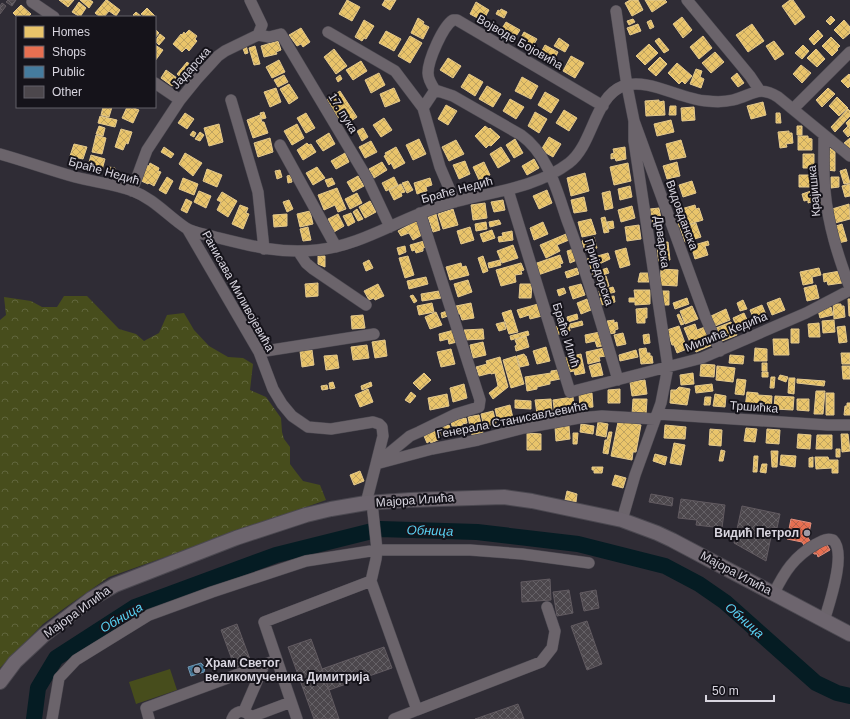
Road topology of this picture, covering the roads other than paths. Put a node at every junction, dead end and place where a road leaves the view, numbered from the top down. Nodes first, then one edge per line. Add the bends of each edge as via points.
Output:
1 (250, 0) edge
2 (687, 0) edge
3 (32, 2) dead end
4 (616, 11) dead end
5 (53, 16) edge
6 (328, 32) dead end
7 (258, 35) junction
8 (850, 52) edge
9 (156, 84) edge
10 (627, 86) junction
11 (435, 90) junction
12 (760, 91) junction
13 (180, 100) junction
14 (231, 100) dead end
15 (603, 106) junction
16 (423, 108) junction
17 (793, 109) junction
18 (634, 121) junction
19 (824, 135) junction
20 (280, 145) dead end
21 (0, 154) edge
22 (850, 156) edge
23 (551, 174) junction
24 (508, 190) junction
25 (132, 191) junction
26 (454, 202) junction
27 (420, 213) junction
28 (390, 227) junction
29 (188, 230) junction
30 (336, 247) junction
31 (264, 249) junction
32 (298, 251) junction
33 (850, 289) edge
34 (366, 305) dead end
35 (374, 334) dead end
36 (720, 351) junction
37 (259, 352) junction
38 (668, 367) junction
39 (618, 380) junction
40 (656, 416) junction
41 (850, 425) edge
42 (376, 464) junction
43 (370, 507) junction
44 (622, 520) junction
45 (376, 548) junction
46 (589, 563) dead end
47 (371, 581) junction
48 (774, 593) junction
49 (547, 607) dead end
50 (824, 621) junction
51 (850, 634) edge
52 (277, 660) junction
53 (264, 665) junction
54 (0, 682) edge
55 (291, 702) junction
56 (417, 710) junction
57 (248, 716) edge
58 (52, 719) edge
59 (149, 719) edge
60 (232, 719) edge
61 (297, 719) edge
62 (394, 719) edge

1 - 7 street via 262,25
2 - 12 street
3 - 5 street
4 - 10 street, Видовданска
6 - 16 street via 395,71
7 - 13 street, Јадарска via 218,56
7 - 28 street, 17. пука via 269,37 281,34 367,178
8 - 17 street
9 - 13 street
10 - 12 street, Браће Недић via 642,84 688,98 718,102
10 - 15 street, Браће Недић via 611,95
10 - 18 street, Видовданска
11 - 15 street, Војводе Бојовића via 428,71 432,56 445,28 453,20 457,20
11 - 16 street
11 - 23 street via 453,96 521,135 532,144
12 - 17 street via 771,93
13 - 25 street, Јадарска via 147,150
14 - 31 street via 258,192
15 - 23 street, Браће Недић via 576,156
16 - 26 street via 440,166
17 - 19 street
18 - 36 street, Видовданска
18 - 38 street, Дрварска via 634,141
19 - 22 street
19 - 33 street, Крајишка via 825,190 830,224
20 - 30 street
21 - 25 street, Браће Недић via 74,177
23 - 24 street, Браће Недић
23 - 39 street, Приједорска via 592,291
24 - 26 street, Браће Недић
24 - 39 street, Браће Илић via 570,392
25 - 29 street, Браће Недић via 161,207
26 - 27 street, Браће Недић
27 - 28 street, Браће Недић
27 - 42 street via 480,403 479,407 410,436
28 - 30 street, Браће Недић
29 - 31 street, Браће Недић
29 - 37 street, Ранисава Миливојевића
30 - 32 street, Браће Недић
31 - 32 street, Браће Недић
32 - 34 street via 313,269
33 - 36 street, Милића Кедића via 806,313
35 - 37 street
36 - 38 street, Милића Кедића
37 - 42 street, Ранисава Миливојевића via 282,404 299,422 308,427 331,429 373,422 379,424 383,436
38 - 39 street, Браће Илић
38 - 40 street via 664,392
40 - 41 street, Тршићка
40 - 42 street, Генерала Станисављевића via 579,418 524,428
40 - 44 street
42 - 43 street, Ранисава Миливојевића
43 - 44 main road, Мајора Илића via 466,497 504,497
43 - 45 street, Ранисава Миливојевића
43 - 54 main road, Мајора Илића via 331,509 284,522 124,581 105,590 44,635 15,662
44 - 48 main road, Мајора Илића via 672,540
45 - 46 street via 470,550
45 - 47 street, Ранисава Миливојевића
45 - 58 street via 306,561 149,615 76,660 59,678
47 - 52 street via 264,622
47 - 56 street
48 - 50 main road, Мајора Илића
48 - 50 street via 792,562 799,555 825,539 833,540 838,550 838,561
49 - 56 street via 555,630 552,648 541,662
50 - 51 main road, Мајора Илића
52 - 53 street
52 - 55 street
53 - 57 street
53 - 59 street via 146,708
55 - 57 street
55 - 61 street
56 - 62 street
57 - 60 street via 238,712

